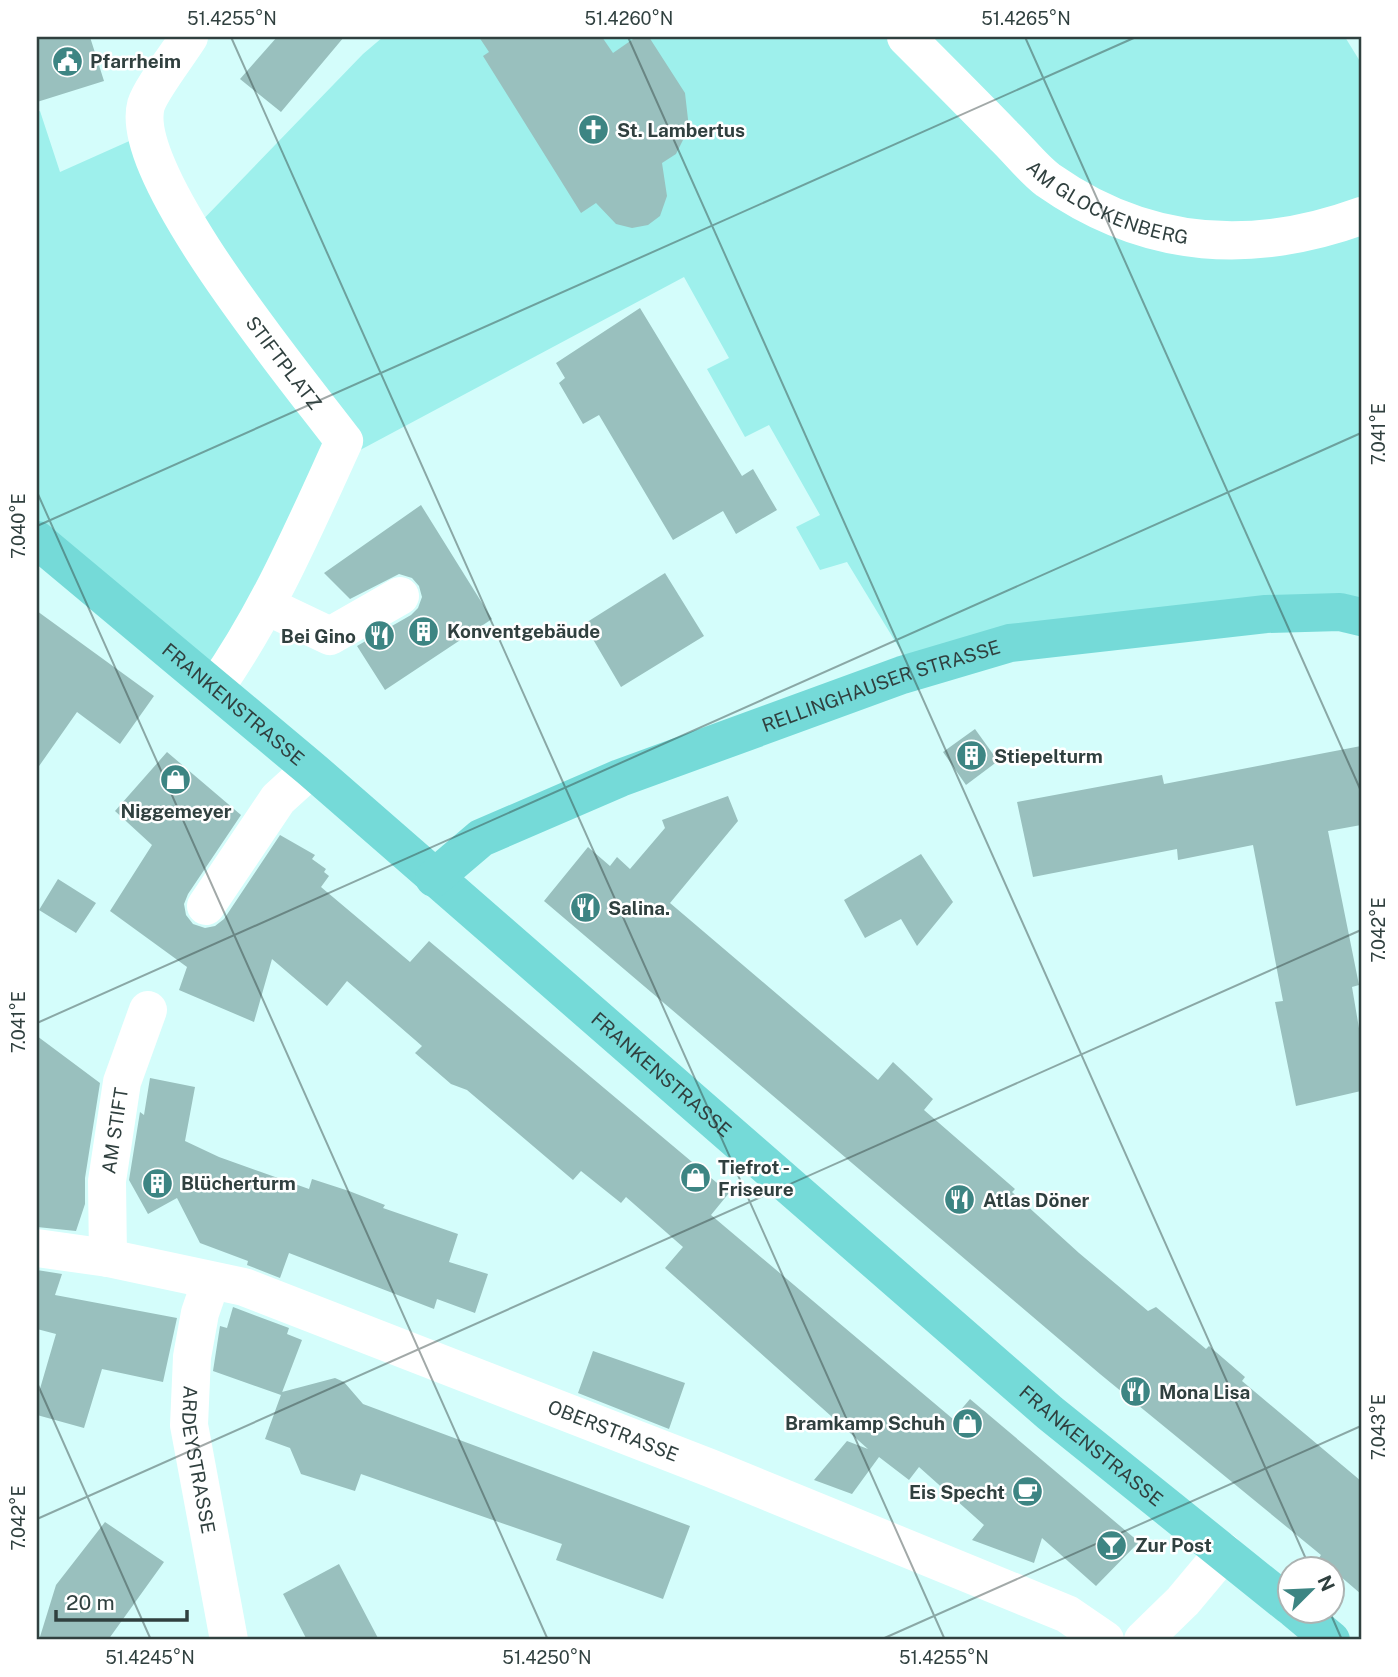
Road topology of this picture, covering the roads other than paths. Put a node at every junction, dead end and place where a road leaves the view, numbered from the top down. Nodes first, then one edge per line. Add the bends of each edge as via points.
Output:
1 (189, 37) edge
2 (906, 37) edge
3 (1361, 216) edge
4 (37, 540) edge
5 (400, 596) dead end
6 (267, 606) junction
7 (1361, 617) edge
8 (215, 688) junction
9 (311, 769) junction
10 (435, 878) junction
11 (206, 906) dead end
12 (148, 1010) dead end
13 (37, 1248) edge
14 (108, 1258) junction
15 (211, 1281) junction
16 (1224, 1552) junction
17 (1276, 1595) edge
18 (1311, 1624) edge
19 (229, 1640) edge
20 (1105, 1640) edge
21 (1143, 1640) edge
22 (1331, 1640) edge

1 - 6 street, STIFTPLATZ via 146,103 144,130 197,243 344,441
2 - 3 street, AM GLOCKENBERG via 1047,179 1122,221 1182,239 1232,241 1329,227
4 - 8 main road, FRANKENSTRASSE
5 - 6 street via 330,636
6 - 8 street, STIFTPLATZ
7 - 10 main road, RELLINGHAUSER STRASSE via 1340,612 1266,614 1010,643 902,675 620,778 481,838
8 - 9 main road, FRANKENSTRASSE
9 - 10 main road, FRANKENSTRASSE
9 - 11 street via 278,799
10 - 16 main road, FRANKENSTRASSE via 1040,1404
12 - 14 street, AM STIFT via 122,1082 107,1181
13 - 14 street, OBERSTRASSE
14 - 15 street, OBERSTRASSE
15 - 19 street, ARDEYSTRASSE via 192,1357 189,1425
15 - 20 street, OBERSTRASSE via 244,1287 710,1468 1067,1614
16 - 17 main road, FRANKENSTRASSE
16 - 21 street
18 - 22 main road

